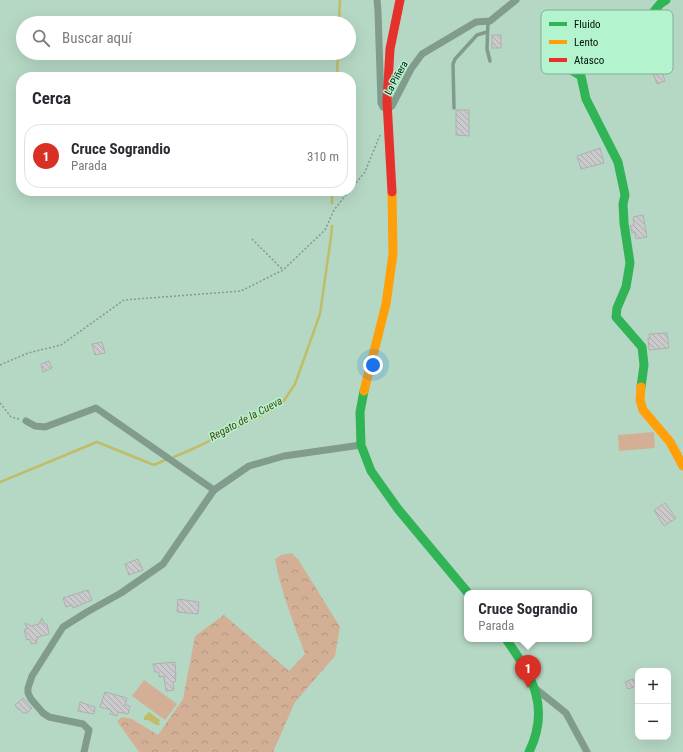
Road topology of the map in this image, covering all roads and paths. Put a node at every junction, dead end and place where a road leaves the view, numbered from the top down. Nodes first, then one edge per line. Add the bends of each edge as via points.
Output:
1 (377, 0) edge
2 (400, 0) edge
3 (516, 0) edge
4 (666, 0) edge
5 (655, 10) edge
6 (488, 21) junction
7 (487, 32) junction
8 (490, 61) dead end
9 (578, 74) edge
10 (387, 108) junction
11 (454, 108) dead end
12 (388, 128) junction
13 (356, 183) edge
14 (345, 196) edge
15 (252, 239) dead end
16 (283, 270) junction
17 (0, 365) edge
18 (0, 403) edge
19 (26, 421) joint
20 (361, 445) junction
21 (683, 466) edge
22 (214, 490) junction
23 (466, 590) edge
24 (508, 642) edge
25 (536, 689) junction
26 (84, 752) edge
27 (529, 752) edge
28 (587, 752) edge

1 - 10 street, La Piñera via 381,103
2 - 10 street via 390,49
3 - 6 street, La Piñera
4 - 5 street
6 - 7 lane
6 - 10 street, La Piñera via 476,22 422,54 410,69 392,106
7 - 8 lane
7 - 11 lane via 478,35 453,64
9 - 21 street via 581,76 586,99 618,162 625,195 624,223 630,263 626,287 616,317 642,347 644,365 640,400 643,410 670,442
10 - 12 street
12 - 13 path via 382,130 365,172
12 - 20 street via 393,254 386,304 360,412
14 - 16 path via 334,210 325,230
15 - 16 path
16 - 17 path via 241,290 124,300 61,345 28,352
18 - 19 path via 11,417
19 - 22 street via 35,426 45,427 96,408
20 - 22 street via 284,456 249,466
20 - 23 street via 371,471 398,509
22 - 26 street via 163,564 121,593 63,627 32,676 28,693 43,714 87,726 89,730
24 - 25 street via 525,664
25 - 27 street via 540,715 534,744
25 - 28 street via 566,713

